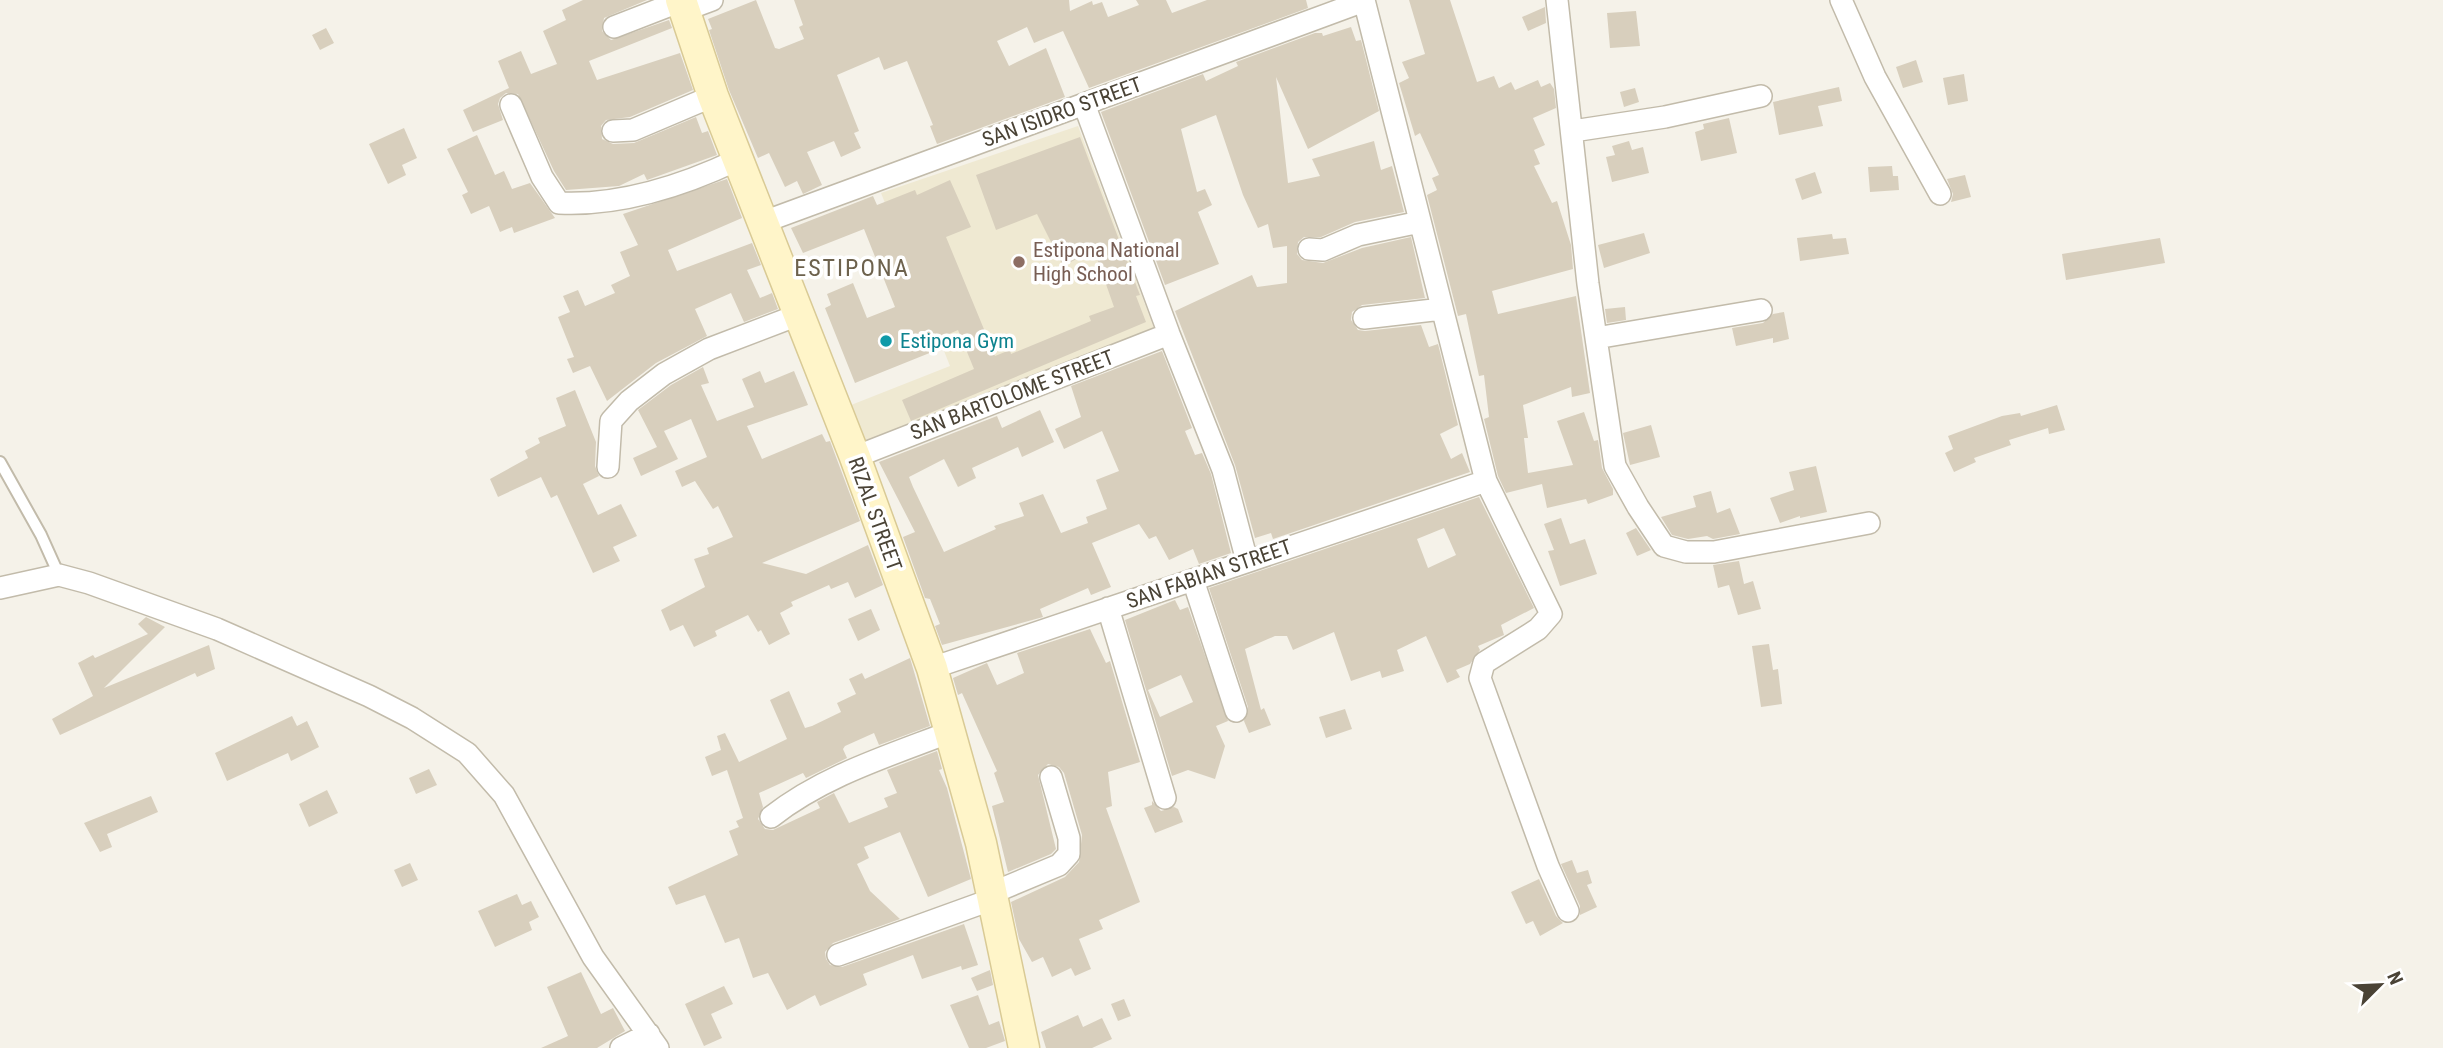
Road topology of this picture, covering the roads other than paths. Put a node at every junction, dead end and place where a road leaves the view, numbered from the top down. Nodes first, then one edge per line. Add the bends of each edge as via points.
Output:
1 (712, 0) edge
2 (1364, 0) edge
3 (1557, 0) edge
4 (1841, 0) edge
5 (682, 3) edge
6 (614, 27) dead end
7 (713, 96) junction
8 (1761, 96) dead end
9 (1084, 104) junction
10 (511, 105) dead end
11 (613, 131) dead end
12 (1573, 131) junction
13 (737, 160) junction
14 (1940, 194) dead end
15 (1420, 222) junction
16 (761, 223) junction
17 (1309, 249) dead end
18 (1442, 309) junction
19 (1761, 310) dead end
20 (798, 315) junction
21 (1364, 318) dead end
22 (1168, 334) junction
23 (1596, 338) junction
24 (855, 457) junction
25 (0, 462) edge
26 (608, 467) dead end
27 (1486, 481) junction
28 (1869, 523) dead end
29 (1247, 561) junction
30 (59, 575) junction
31 (1193, 580) junction
32 (0, 589) edge
33 (1108, 608) junction
34 (932, 668) junction
35 (1236, 711) dead end
36 (950, 732) junction
37 (1051, 777) dead end
38 (1165, 798) dead end
39 (771, 817) dead end
40 (992, 896) junction
41 (1567, 911) dead end
42 (838, 956) dead end
43 (653, 1041) edge
44 (1020, 1046) edge
45 (621, 1048) edge

1 - 5 street
2 - 9 street, SAN ISIDRO STREET
2 - 15 street
3 - 12 street
4 - 14 street via 1875,77
5 - 6 street
5 - 7 main road, RIZAL STREET
7 - 11 street via 633,130
7 - 13 main road, RIZAL STREET
8 - 12 street
9 - 16 street, SAN ISIDRO STREET
9 - 22 street
10 - 13 street via 542,177 559,203 585,204 641,194 696,179
12 - 23 street
13 - 16 main road, RIZAL STREET
15 - 17 street via 1358,235 1323,250
15 - 18 street
16 - 20 main road, RIZAL STREET
18 - 21 street
18 - 27 street
19 - 23 street
20 - 24 main road, RIZAL STREET
20 - 26 street via 709,349 664,374 629,401 611,421
22 - 24 street, SAN BARTOLOME STREET
22 - 29 street via 1223,470
23 - 28 street via 1615,466 1664,546 1714,552
24 - 34 main road, RIZAL STREET
25 - 30 lane
27 - 29 street, SAN FABIAN STREET
27 - 41 street via 1551,614 1538,629 1483,663 1480,678
29 - 31 street, SAN FABIAN STREET
30 - 32 street
30 - 43 street via 217,629 369,696 467,753 504,795 593,957
31 - 33 street, SAN FABIAN STREET
31 - 35 street
33 - 34 street, SAN FABIAN STREET
33 - 38 street
34 - 36 main road, RIZAL STREET
36 - 39 street via 865,764 796,798
36 - 40 main road, RIZAL STREET
37 - 40 street via 1069,838 1069,855 1059,865
40 - 42 street
40 - 44 main road, RIZAL STREET
43 - 45 street

